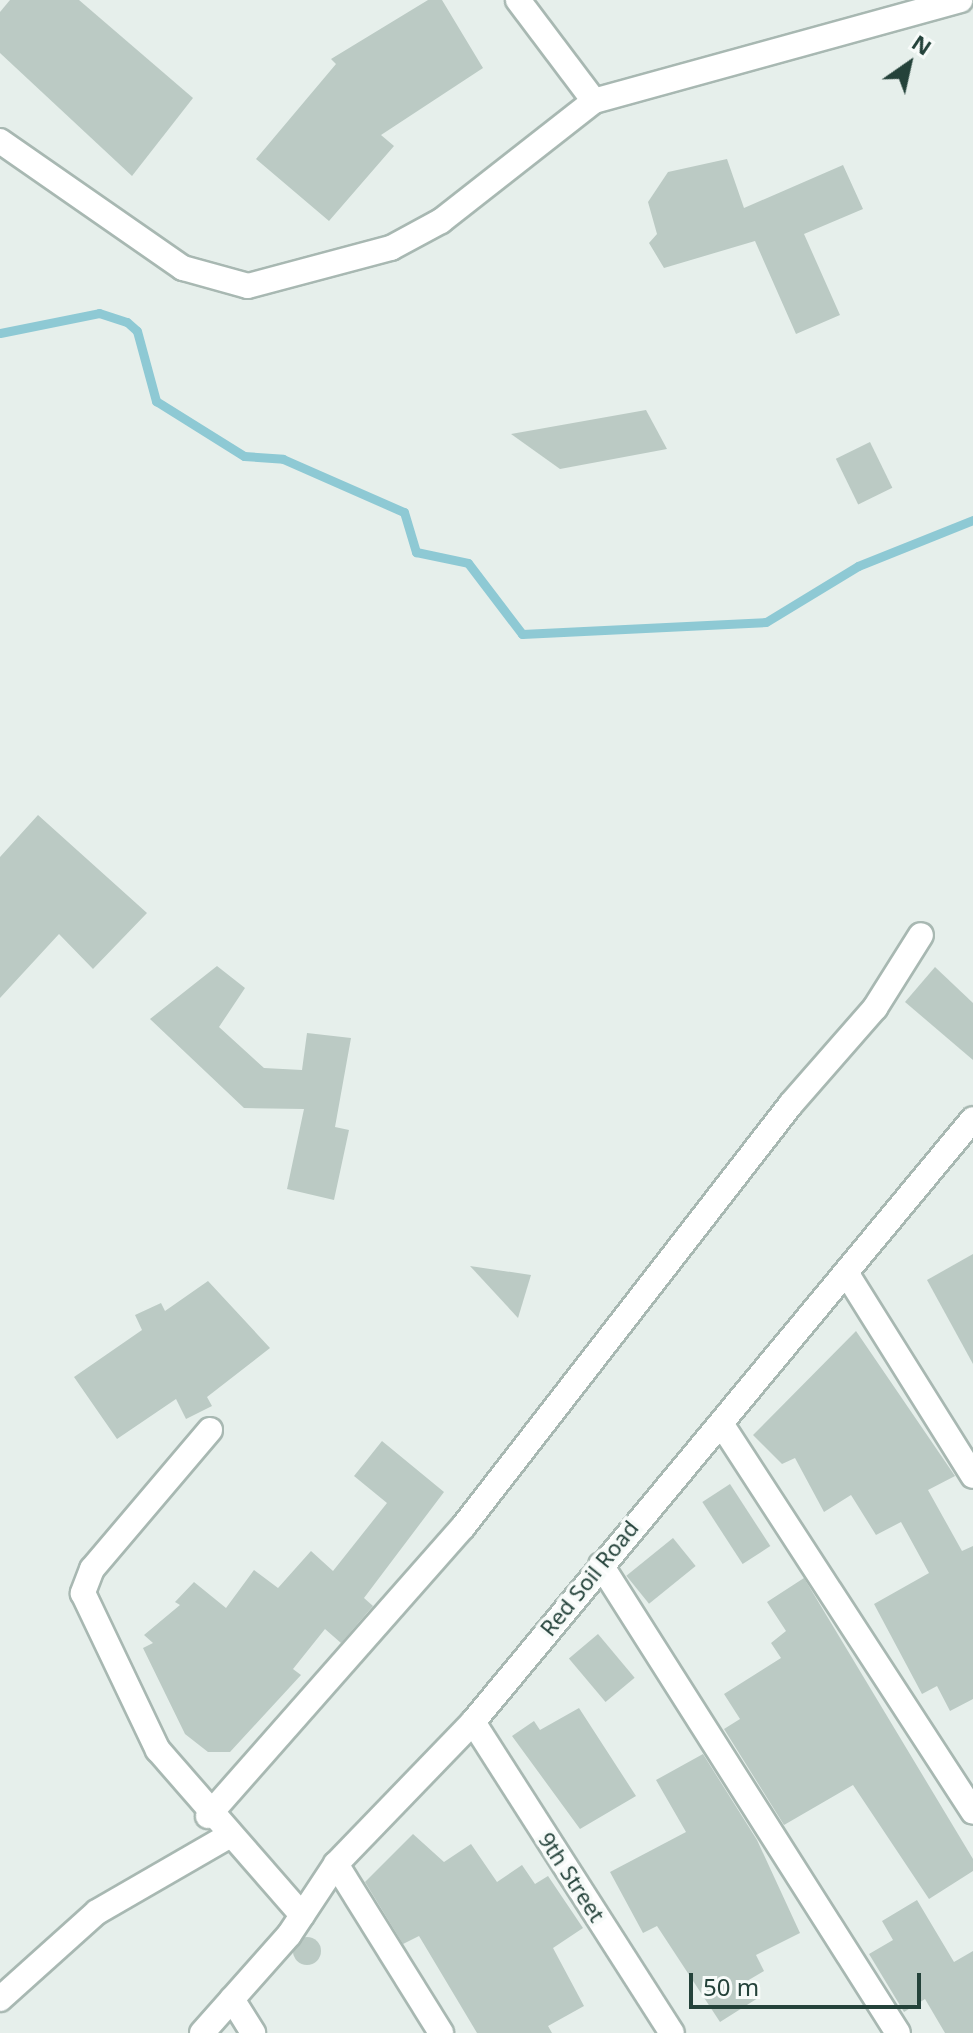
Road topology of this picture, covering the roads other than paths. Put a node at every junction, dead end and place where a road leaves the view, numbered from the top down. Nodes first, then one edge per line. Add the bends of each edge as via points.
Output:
1 (518, 0) edge
2 (960, 0) edge
3 (594, 101) junction
4 (0, 141) edge
5 (921, 935) dead end
6 (971, 1126) edge
7 (847, 1274) junction
8 (722, 1425) junction
9 (210, 1430) dead end
10 (973, 1476) edge
11 (601, 1565) junction
12 (473, 1722) junction
13 (973, 1812) edge
14 (208, 1816) junction
15 (227, 1837) junction
16 (336, 1864) junction
17 (302, 1915) junction
18 (0, 1999) edge
19 (232, 1999) junction
20 (202, 2033) edge
21 (253, 2033) edge
22 (441, 2033) edge
23 (672, 2033) edge
24 (898, 2033) edge

1 - 3 street
2 - 3 street
3 - 4 street via 441,221 391,248 248,286 183,268
5 - 14 street via 875,1008 791,1104 463,1527
6 - 7 street, Red Soil Road
7 - 8 street, Red Soil Road
7 - 10 street
8 - 11 street, Red Soil Road
8 - 13 street
9 - 14 street via 92,1569 83,1593 158,1750
11 - 12 street, Red Soil Road
11 - 24 street
12 - 16 street, Red Soil Road
12 - 23 street, 9th Street
14 - 15 street
15 - 17 street
15 - 18 street via 97,1912
16 - 17 street, Red Soil Road
16 - 22 street
17 - 19 street, Red Soil Road
19 - 20 street, Red Soil Road
19 - 21 street

